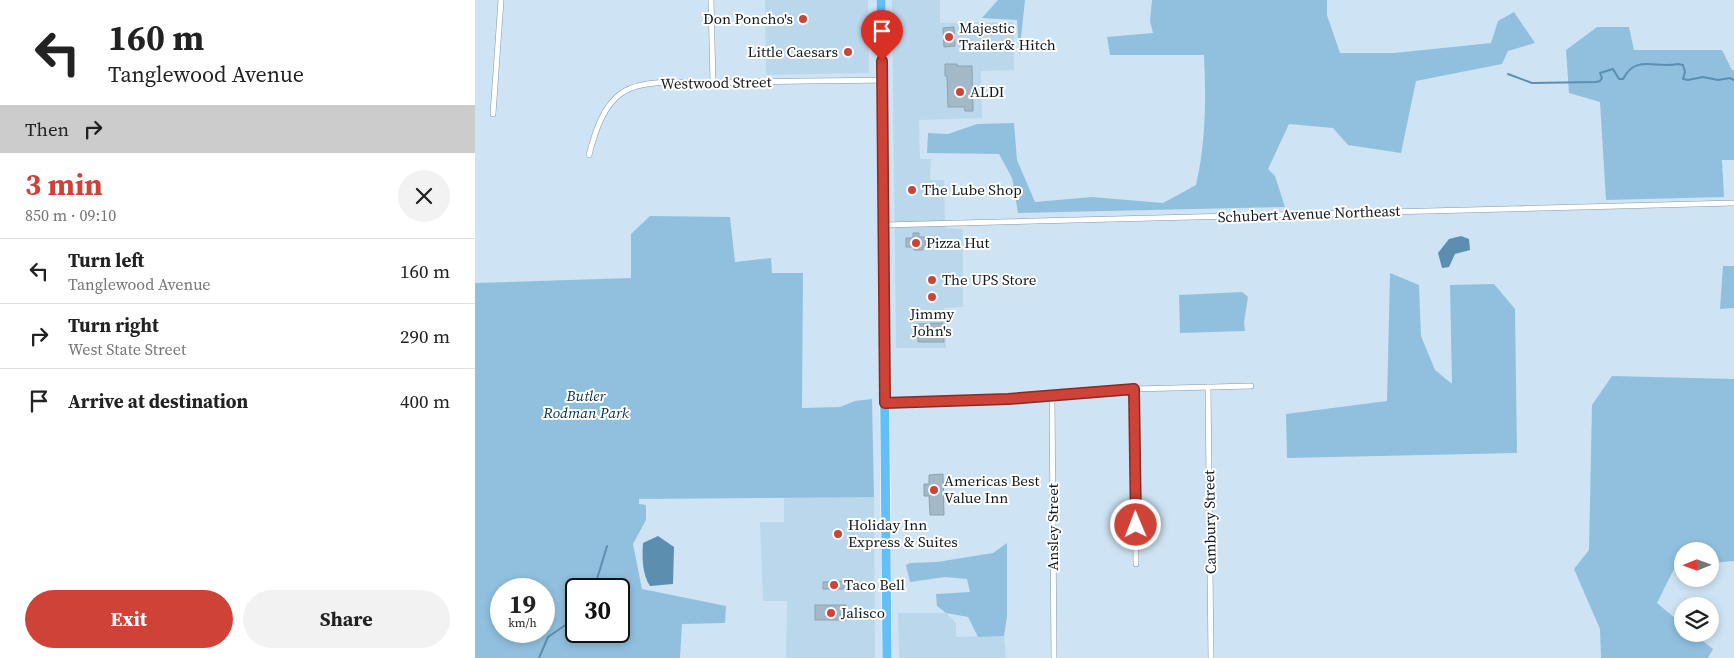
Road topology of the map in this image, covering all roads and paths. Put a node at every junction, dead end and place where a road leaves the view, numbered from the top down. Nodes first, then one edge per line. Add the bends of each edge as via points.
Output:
1 (501, 0) edge
2 (711, 0) edge
3 (881, 0) edge
4 (882, 80) junction
5 (713, 83) junction
6 (493, 114) dead end
7 (589, 154) dead end
8 (1734, 203) edge
9 (884, 225) junction
10 (1251, 386) dead end
11 (1208, 387) junction
12 (1134, 389) junction
13 (1052, 396) junction
14 (885, 403) junction
15 (1136, 564) dead end
16 (887, 658) edge
17 (1054, 658) edge
18 (1211, 658) edge

1 - 6 street
2 - 5 street
3 - 4 highway
4 - 5 street, Westwood Street
4 - 9 highway
5 - 7 street, Westwood Street via 649,84 622,93 605,111
8 - 9 street, Schubert Avenue Northeast
9 - 14 highway
10 - 11 street
11 - 12 street
11 - 18 street, Cambury Street
12 - 13 street
12 - 15 street
13 - 14 street
13 - 17 street, Ansley Street
14 - 16 highway

